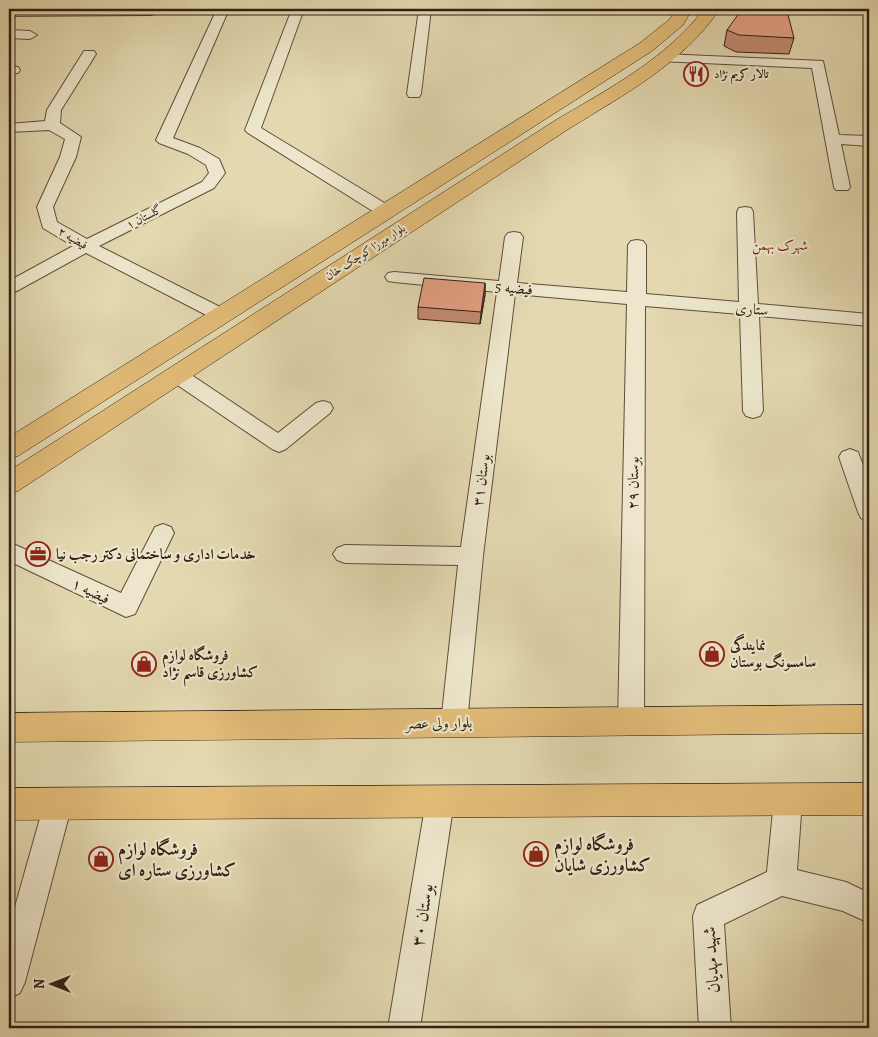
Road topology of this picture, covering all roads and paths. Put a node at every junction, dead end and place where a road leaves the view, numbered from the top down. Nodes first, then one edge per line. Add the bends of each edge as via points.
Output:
1 (151, 9) edge
2 (224, 9) edge
3 (298, 9) edge
4 (425, 9) edge
5 (684, 9) edge
6 (712, 9) edge
7 (9, 12) edge
8 (9, 34) edge
9 (30, 35) dead end
10 (89, 54) dead end
11 (664, 58) junction
12 (414, 94) dead end
13 (539, 114) junction
14 (562, 124) junction
15 (52, 125) junction
16 (9, 128) edge
17 (833, 139) junction
18 (869, 141) edge
19 (842, 187) dead end
20 (385, 211) junction
21 (745, 212) dead end
22 (514, 237) dead end
23 (636, 245) dead end
24 (86, 246) junction
25 (394, 277) dead end
26 (507, 287) junction
27 (9, 288) edge
28 (635, 299) junction
29 (748, 309) junction
30 (221, 315) junction
31 (869, 320) edge
32 (177, 374) junction
33 (323, 408) dead end
34 (753, 411) dead end
35 (9, 449) edge
36 (850, 456) dead end
37 (9, 484) edge
38 (869, 512) edge
39 (162, 533) dead end
40 (9, 551) edge
41 (345, 554) dead end
42 (471, 556) junction
43 (869, 718) edge
44 (631, 721) junction
45 (454, 723) junction
46 (9, 728) edge
47 (869, 799) edge
48 (788, 800) junction
49 (440, 801) junction
50 (9, 804) edge
51 (58, 804) junction
52 (781, 881) junction
53 (869, 908) edge
54 (9, 982) edge
55 (404, 1028) edge
56 (715, 1028) edge

1 - 7 street
2 - 24 street, گلستان ۱ via 164,140 213,162 217,173 208,185
3 - 20 street via 253,130
4 - 12 street
5 - 13 main road, بلوار میرزا کوچک خان via 677,22 646,47
6 - 11 main road, بلوار میرزا کوچک خان via 701,26
8 - 9 street
10 - 15 street via 54,110
11 - 14 main road, بلوار میرزا کوچک خان
11 - 17 street via 818,64
13 - 14 main road
13 - 20 main road, بلوار میرزا کوچک خان
14 - 32 main road, بلوار میرزا کوچک خان
15 - 16 street
15 - 24 street, فیضیه ۲ via 73,137 68,157 45,207 49,224
17 - 18 street
17 - 19 street
20 - 30 main road, بلوار میرزا کوچک خان
21 - 29 street
22 - 26 street, بوستان ۳۱
23 - 28 street, بوستان ۲۹
24 - 27 street, گلستان ۱
24 - 30 street, فیضیه ۲
25 - 26 street, فیضیه 5
26 - 28 street, فیضیه 5
26 - 42 street, بوستان ۳۱
28 - 29 street, ستاری
28 - 44 street, بوستان ۲۹
29 - 31 street, ستاری
29 - 34 street
30 - 35 main road, بلوار میرزا کوچک خان
32 - 33 street via 280,444
32 - 37 main road, بلوار میرزا کوچک خان
36 - 38 street
39 - 40 street, فیضیه ۱ via 126,607
41 - 42 street
42 - 45 street, بوستان ۳۱
43 - 44 main road, بلوار ولی عصر
44 - 45 main road, بلوار ولی عصر
45 - 46 main road, بلوار ولی عصر
47 - 48 main road
48 - 49 main road
48 - 52 street
49 - 51 main road
49 - 55 street, بوستان ۳۰
50 - 51 main road
51 - 54 street
52 - 53 street via 846,896
52 - 56 street, شهید مهدیان via 708,916

